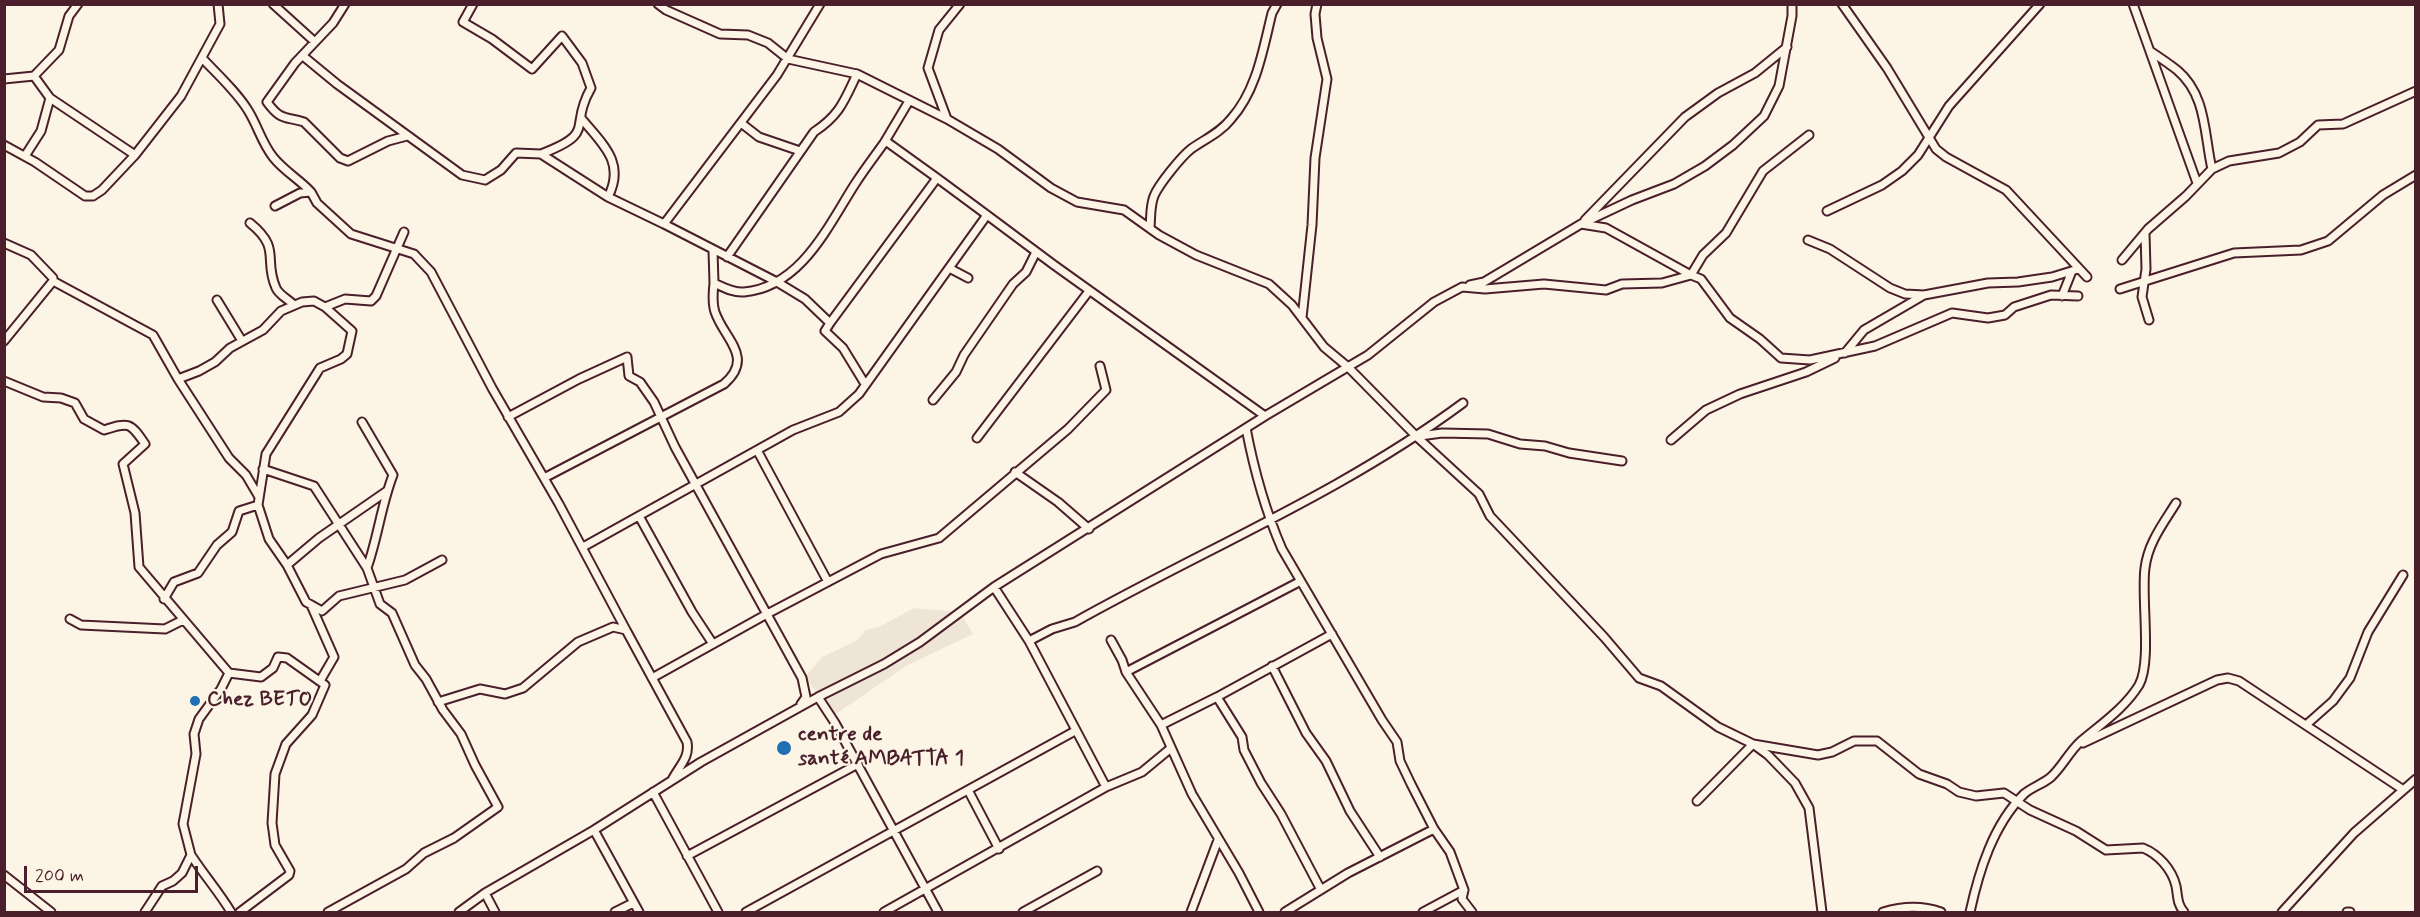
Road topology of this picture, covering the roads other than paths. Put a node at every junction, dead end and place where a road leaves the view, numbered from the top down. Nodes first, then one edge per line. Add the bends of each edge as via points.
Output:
1 (78, 4) edge
2 (218, 4) edge
3 (273, 4) edge
4 (345, 4) edge
5 (473, 4) edge
6 (658, 4) edge
7 (677, 4) edge
8 (820, 4) edge
9 (960, 4) edge
10 (1277, 4) edge
11 (1317, 4) edge
12 (1792, 4) edge
13 (1842, 4) edge
14 (2040, 4) edge
15 (2133, 4) edge
16 (666, 10) junction
17 (315, 42) junction
18 (1787, 47) junction
19 (2150, 51) junction
20 (303, 56) junction
21 (203, 58) junction
22 (788, 59) junction
23 (857, 74) junction
24 (34, 76) junction
25 (4, 79) edge
26 (2415, 91) edge
27 (50, 98) junction
28 (909, 101) junction
29 (581, 118) junction
30 (947, 119) junction
31 (741, 123) junction
32 (1809, 135) dead end
33 (407, 136) junction
34 (1930, 138) junction
35 (884, 143) junction
36 (4, 145) edge
37 (800, 151) junction
38 (541, 154) junction
39 (135, 155) junction
40 (24, 156) junction
41 (2212, 169) junction
42 (2415, 175) edge
43 (937, 178) junction
44 (2197, 183) junction
45 (311, 192) junction
46 (608, 197) junction
47 (275, 206) dead end
48 (1827, 211) dead end
49 (987, 215) junction
50 (250, 223) dead end
51 (1581, 224) junction
52 (664, 225) junction
53 (1150, 227) junction
54 (404, 232) dead end
55 (2145, 233) junction
56 (1808, 240) dead end
57 (4, 243) edge
58 (396, 250) junction
59 (714, 250) junction
60 (1036, 252) junction
61 (727, 257) junction
62 (2122, 260) dead end
63 (949, 268) junction
64 (2075, 270) junction
65 (1691, 275) junction
66 (2087, 277) dead end
67 (968, 278) dead end
68 (2145, 280) junction
69 (53, 281) junction
70 (777, 282) junction
71 (714, 283) junction
72 (1461, 287) junction
73 (2120, 290) dead end
74 (1089, 291) junction
75 (1924, 295) junction
76 (2062, 296) junction
77 (2078, 296) dead end
78 (217, 300) dead end
79 (294, 305) junction
80 (325, 307) junction
81 (1302, 318) junction
82 (2149, 320) dead end
83 (830, 323) junction
84 (4, 341) edge
85 (242, 341) junction
86 (1845, 353) junction
87 (1100, 366) dead end
88 (1347, 367) junction
89 (178, 379) junction
90 (4, 381) edge
91 (866, 384) junction
92 (933, 400) dead end
93 (1463, 403) dead end
94 (1265, 416) junction
95 (508, 417) junction
96 (660, 417) junction
97 (362, 423) dead end
98 (1246, 428) junction
99 (1417, 437) junction
100 (977, 438) dead end
101 (1671, 440) dead end
102 (757, 450) junction
103 (1622, 461) dead end
104 (263, 469) junction
105 (1015, 472) junction
106 (544, 478) junction
107 (697, 484) junction
108 (387, 491) junction
109 (258, 501) junction
110 (2176, 503) dead end
111 (639, 516) junction
112 (1269, 520) junction
113 (340, 525) junction
114 (1089, 529) junction
115 (583, 547) junction
116 (442, 560) dead end
117 (286, 565) junction
118 (367, 568) junction
119 (2403, 575) dead end
120 (828, 582) junction
121 (1299, 582) junction
122 (994, 587) junction
123 (375, 588) junction
124 (164, 599) junction
125 (311, 605) junction
126 (767, 614) junction
127 (70, 619) dead end
128 (183, 620) junction
129 (626, 630) junction
130 (1332, 634) junction
131 (1111, 640) dead end
132 (1029, 641) junction
133 (713, 644) junction
134 (1272, 666) junction
135 (1125, 672) junction
136 (229, 674) junction
137 (652, 678) junction
138 (320, 681) junction
139 (818, 697) junction
140 (1217, 697) junction
141 (438, 702) junction
142 (794, 710) junction
143 (1161, 725) junction
144 (2306, 725) junction
145 (1075, 731) junction
146 (1753, 744) junction
147 (2076, 746) junction
148 (1171, 748) junction
149 (858, 764) junction
150 (2415, 778) edge
151 (671, 781) junction
152 (1106, 787) junction
153 (2402, 789) junction
154 (968, 790) junction
155 (653, 792) junction
156 (1697, 801) dead end
157 (2018, 801) junction
158 (1434, 829) junction
159 (594, 830) junction
160 (894, 831) junction
161 (1218, 840) junction
162 (999, 849) junction
163 (191, 855) junction
164 (687, 856) junction
165 (1380, 857) junction
166 (1097, 871) dead end
167 (4, 875) edge
168 (1322, 890) junction
169 (1464, 890) junction
170 (926, 891) junction
171 (485, 893) junction
172 (633, 903) junction
173 (51, 912) edge
174 (145, 912) edge
175 (231, 912) edge
176 (240, 912) edge
177 (328, 912) edge
178 (459, 912) edge
179 (495, 912) edge
180 (615, 912) edge
181 (639, 912) edge
182 (718, 912) edge
183 (746, 912) edge
184 (885, 912) edge
185 (938, 912) edge
186 (1023, 912) edge
187 (1191, 912) edge
188 (1259, 912) edge
189 (1285, 912) edge
190 (1423, 912) edge
191 (1472, 912) edge
192 (1822, 912) edge
193 (1882, 912) edge
194 (1941, 912) edge
195 (1970, 912) edge
196 (2184, 912) edge
197 (2282, 912) edge

1 - 24 street via 69,16 59,50
2 - 21 street via 220,24
3 - 17 street
4 - 17 street
5 - 29 street via 463,22 532,69 562,36 582,63 591,88
6 - 16 street
7 - 16 street
8 - 22 street
9 - 30 street via 939,30 928,68
10 - 53 street via 1246,98 1214,136 1177,162 1155,193
11 - 81 street via 1317,38 1327,78 1315,158
12 - 18 street
13 - 34 street
14 - 34 street via 1949,106
15 - 19 street
16 - 22 street via 720,34 747,35 768,43
17 - 20 street
18 - 51 street via 1755,73 1685,117
18 - 51 street via 1779,86 1764,116 1733,145 1674,184
19 - 41 street via 2179,71 2195,92
19 - 44 street
20 - 33 street
20 - 33 street via 267,102 279,117 304,122 340,159 348,161
21 - 39 street via 181,96
21 - 45 street via 248,111 271,155
22 - 23 street
22 - 31 street
23 - 28 street
23 - 37 street via 841,107
24 - 25 street
24 - 27 street
26 - 41 street via 2343,124 2315,126 2300,142 2279,153 2229,161
27 - 39 street
27 - 40 street via 40,131
28 - 30 street
28 - 35 street
29 - 38 street via 576,136
29 - 46 street via 614,162 616,177
30 - 53 street via 1077,202 1124,210
31 - 37 street via 759,137
31 - 52 street
32 - 65 street via 1763,171 1726,233 1703,255
33 - 38 street via 459,174 485,180 516,153
34 - 48 street via 1918,155 1888,180
34 - 64 street via 1946,157 2006,190
35 - 43 street
35 - 70 street via 809,255
36 - 40 street
37 - 61 street
38 - 46 street
39 - 40 street via 93,196 85,196
41 - 44 street
42 - 68 street via 2383,195 2328,241 2301,250 2234,253
43 - 49 street
43 - 83 street
44 - 55 street
45 - 47 street via 300,193
45 - 58 street via 317,203 351,234
46 - 52 street
49 - 60 street
49 - 63 street
50 - 79 street via 269,241 277,290
51 - 65 street via 1606,228
51 - 72 street via 1484,282
52 - 59 street
53 - 81 street via 1196,255 1269,284
54 - 58 street
55 - 62 street
55 - 68 street
56 - 75 street via 1830,249 1890,288
57 - 69 street via 31,255
58 - 80 street via 371,301 345,299
58 - 95 street via 414,254 431,272
59 - 61 street
59 - 71 street
60 - 74 street
60 - 92 street via 1026,272 1013,284 956,372
61 - 70 street
63 - 67 street
63 - 91 street
64 - 66 street
64 - 75 street via 2052,277
64 - 76 street
65 - 72 street via 1662,283 1622,284 1606,290 1544,284
65 - 86 street via 1701,279 1730,318 1781,358 1810,360
68 - 73 street
68 - 82 street via 2142,297
69 - 84 street
69 - 89 street via 153,335
70 - 71 street via 743,293
70 - 83 street via 805,299
71 - 96 street via 715,311 738,354 737,365 724,384
72 - 88 street via 1434,302
74 - 94 street
74 - 100 street
75 - 86 street via 1864,330
76 - 77 street
76 - 86 street via 2051,296 1988,318 1952,313 1875,346
78 - 85 street
79 - 80 street via 314,301
79 - 85 street
80 - 104 street via 352,331 347,354 320,368 266,454
81 - 88 street via 1324,347
83 - 91 street via 825,331 843,348
85 - 89 street via 215,362
86 - 101 street via 1706,411
87 - 105 street via 1106,390 1068,429
88 - 94 street
88 - 99 street
89 - 109 street via 229,458 246,475
90 - 124 street via 43,397 75,403 84,419 104,430 125,423 133,427 145,444 123,464 135,513 139,567
91 - 102 street via 839,412 793,430
93 - 99 street
94 - 98 street
95 - 96 street via 627,357 629,376 640,382
95 - 106 street
96 - 106 street
96 - 107 street
97 - 108 street via 393,475
98 - 112 street
98 - 114 street
99 - 103 street via 1488,434 1520,444
99 - 112 street
99 - 146 street via 1479,494 1490,516 1639,678 1662,686 1718,727
102 - 107 street
102 - 120 street
104 - 109 street
104 - 113 street via 314,486
105 - 114 street
105 - 120 street via 939,538 881,555
106 - 115 street
107 - 111 street
107 - 126 street
108 - 113 street
108 - 118 street
109 - 117 street via 269,539
109 - 124 street via 239,511 232,532 217,545 198,573 174,582
110 - 147 street via 2152,541 2145,566 2145,662 2139,685
111 - 115 street
111 - 133 street
112 - 121 street
112 - 132 street via 1075,622
113 - 117 street
113 - 118 street
114 - 122 street
115 - 129 street
116 - 123 street via 405,580
117 - 125 street
118 - 123 street
119 - 144 street via 2368,632 2350,678 2333,701
120 - 126 street
121 - 130 street
121 - 135 street
122 - 132 street
122 - 139 street via 920,642
123 - 125 street via 339,596 322,611
123 - 141 street via 380,604 392,613
124 - 128 street
125 - 138 street via 334,657
126 - 133 street
126 - 142 street via 802,678 806,698
127 - 128 street via 81,625 165,629
128 - 136 street
129 - 137 street
129 - 141 street via 613,627 578,642 523,688 505,694 480,689
130 - 134 street
130 - 158 street via 1397,741 1400,761
131 - 135 street
132 - 145 street
133 - 137 street
134 - 140 street
134 - 165 street via 1350,811
135 - 143 street
136 - 138 street via 261,677 273,668 278,657 287,657
136 - 163 street via 199,719 194,734 196,754 183,824
137 - 151 street via 689,751
138 - 176 street via 325,684 312,715 286,744 274,774 275,845 289,875
139 - 142 street
139 - 149 street
140 - 143 street
140 - 168 street
141 - 177 street via 461,734 498,807 454,838 424,853 406,869
142 - 151 street
143 - 148 street
144 - 147 street via 2239,681 2228,678
144 - 153 street
145 - 152 street
145 - 154 street
146 - 156 street
146 - 157 street via 1818,755 1854,741 1877,741 1919,774 1959,792 1976,796 2004,793
146 - 192 street via 1795,783 1809,808
147 - 157 street via 2051,777
148 - 152 street via 1142,772
148 - 161 street
149 - 160 street
149 - 164 street
150 - 153 street
151 - 155 street
152 - 162 street
153 - 197 street via 2335,852
154 - 160 street
154 - 162 street
155 - 159 street
155 - 164 street
157 - 195 street via 1986,854
157 - 196 street via 2106,850 2143,848 2156,854 2175,882 2178,904
158 - 165 street
158 - 169 street via 1450,852
159 - 171 street
159 - 172 street
160 - 170 street
160 - 183 street
161 - 187 street
161 - 188 street
162 - 170 street
163 - 174 street via 182,873 162,886
163 - 175 street
164 - 182 street
165 - 168 street
166 - 186 street
167 - 173 street
168 - 189 street
169 - 190 street
169 - 191 street via 1462,899
170 - 184 street
170 - 185 street
171 - 178 street
171 - 179 street
172 - 180 street
172 - 181 street
193 - 194 street via 1912,906

